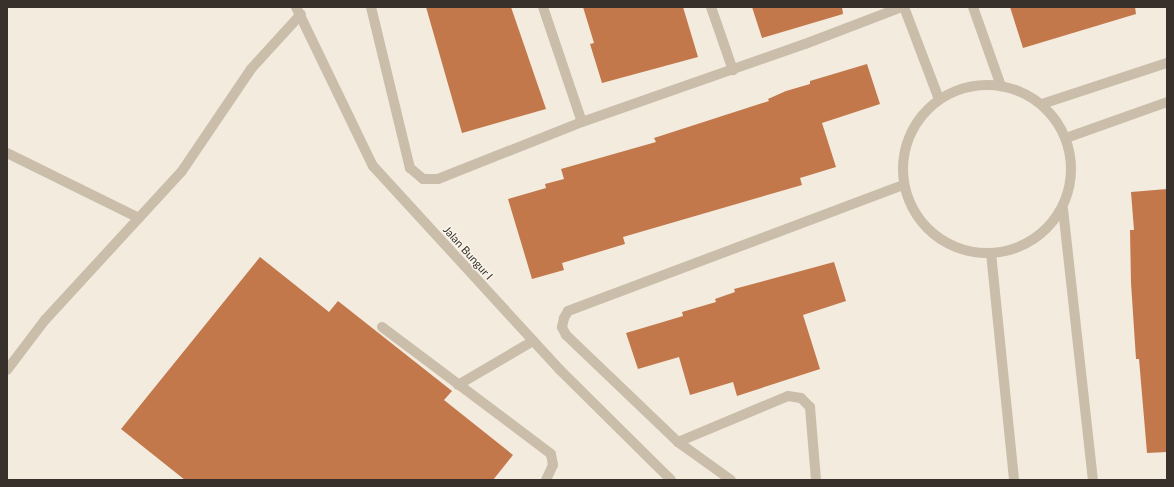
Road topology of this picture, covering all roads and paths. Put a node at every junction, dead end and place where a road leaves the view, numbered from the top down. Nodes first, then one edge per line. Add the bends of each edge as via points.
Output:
1 (371, 7) edge
2 (543, 7) edge
3 (711, 7) edge
4 (903, 7) edge
5 (973, 7) edge
6 (299, 10) edge
7 (1167, 62) edge
8 (733, 70) junction
9 (1001, 86) junction
10 (939, 99) junction
11 (1167, 102) edge
12 (1042, 104) junction
13 (582, 122) junction
14 (1066, 138) junction
15 (7, 153) edge
16 (904, 185) junction
17 (1063, 209) junction
18 (139, 218) junction
19 (991, 253) junction
20 (382, 327) dead end
21 (533, 341) junction
22 (7, 370) edge
23 (458, 385) junction
24 (678, 442) junction
25 (546, 480) edge
26 (671, 480) edge
27 (731, 480) edge
28 (816, 480) edge
29 (1014, 480) edge
30 (1093, 480) edge

1 - 13 street via 410,168 423,179 438,179
2 - 13 street
3 - 8 street
4 - 8 street
4 - 10 street
5 - 9 street
6 - 18 street via 251,69 182,171
6 - 21 street, Jalan Bungur I via 373,166
7 - 12 street
8 - 13 street
9 - 10 street via 980,85 958,90
9 - 12 street via 1023,92
10 - 16 street via 921,116 909,137 902,161
11 - 14 street
12 - 14 street via 1056,120
14 - 17 street via 1072,162 1071,186
15 - 18 street
16 - 19 street via 912,208 926,228 946,244 970,252
16 - 24 street via 568,311 562,328 566,334
17 - 19 street via 1046,230 1024,246
17 - 30 street
18 - 22 street via 44,320
19 - 29 street
20 - 23 street
21 - 23 street
21 - 26 street, Jalan Bungur I
23 - 25 street via 551,454 553,465
24 - 27 street
24 - 28 street via 788,396 801,398 810,407

